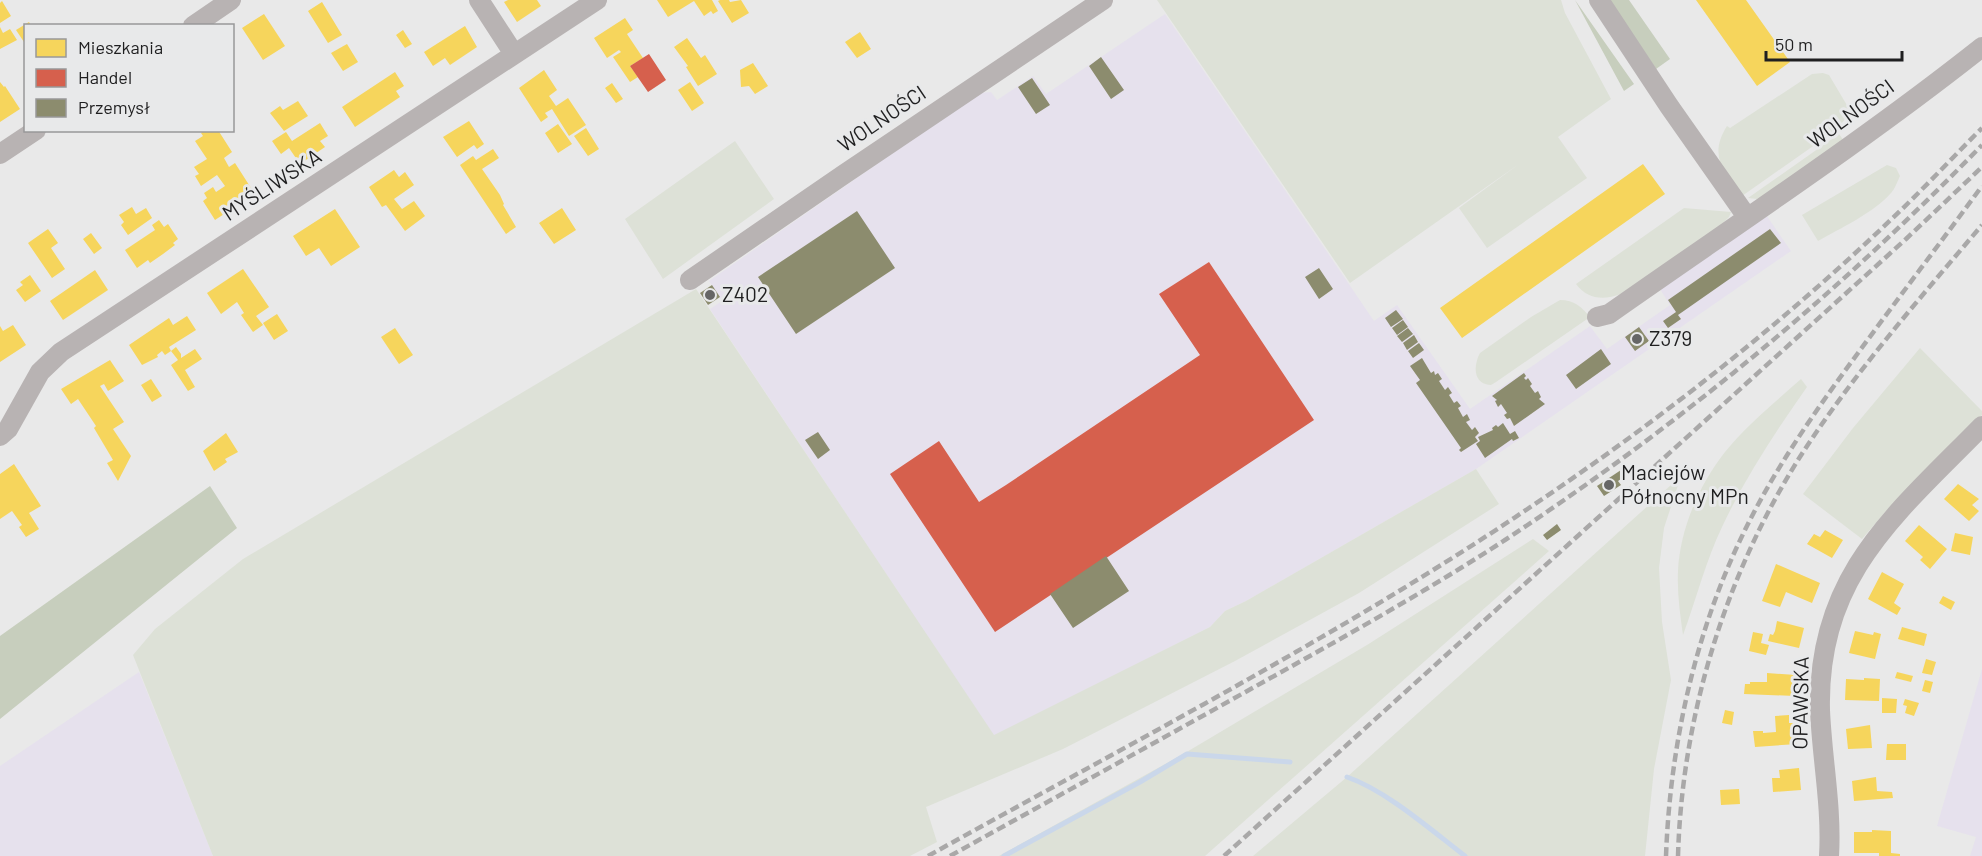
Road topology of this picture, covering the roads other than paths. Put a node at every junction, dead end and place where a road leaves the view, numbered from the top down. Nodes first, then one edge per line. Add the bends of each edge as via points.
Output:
1 (231, 0) edge
2 (479, 0) edge
3 (597, 0) edge
4 (1103, 0) edge
5 (1599, 0) edge
6 (196, 24) edge
7 (1982, 47) edge
8 (514, 54) junction
9 (33, 132) edge
10 (0, 154) edge
11 (1747, 217) junction
12 (690, 280) dead end
13 (1597, 317) dead end
14 (1982, 426) edge
15 (0, 436) edge
16 (1829, 856) edge

1 - 6 street
2 - 8 street
3 - 8 street, MYŚLIWSKA
4 - 12 street, WOLNOŚCI
5 - 11 street
7 - 11 street, WOLNOŚCI
8 - 15 street, MYŚLIWSKA via 61,352 40,372 8,429
9 - 10 street
11 - 13 street, WOLNOŚCI via 1609,314
14 - 16 street, OPAWSKA via 1870,544 1852,573 1833,619 1820,690

